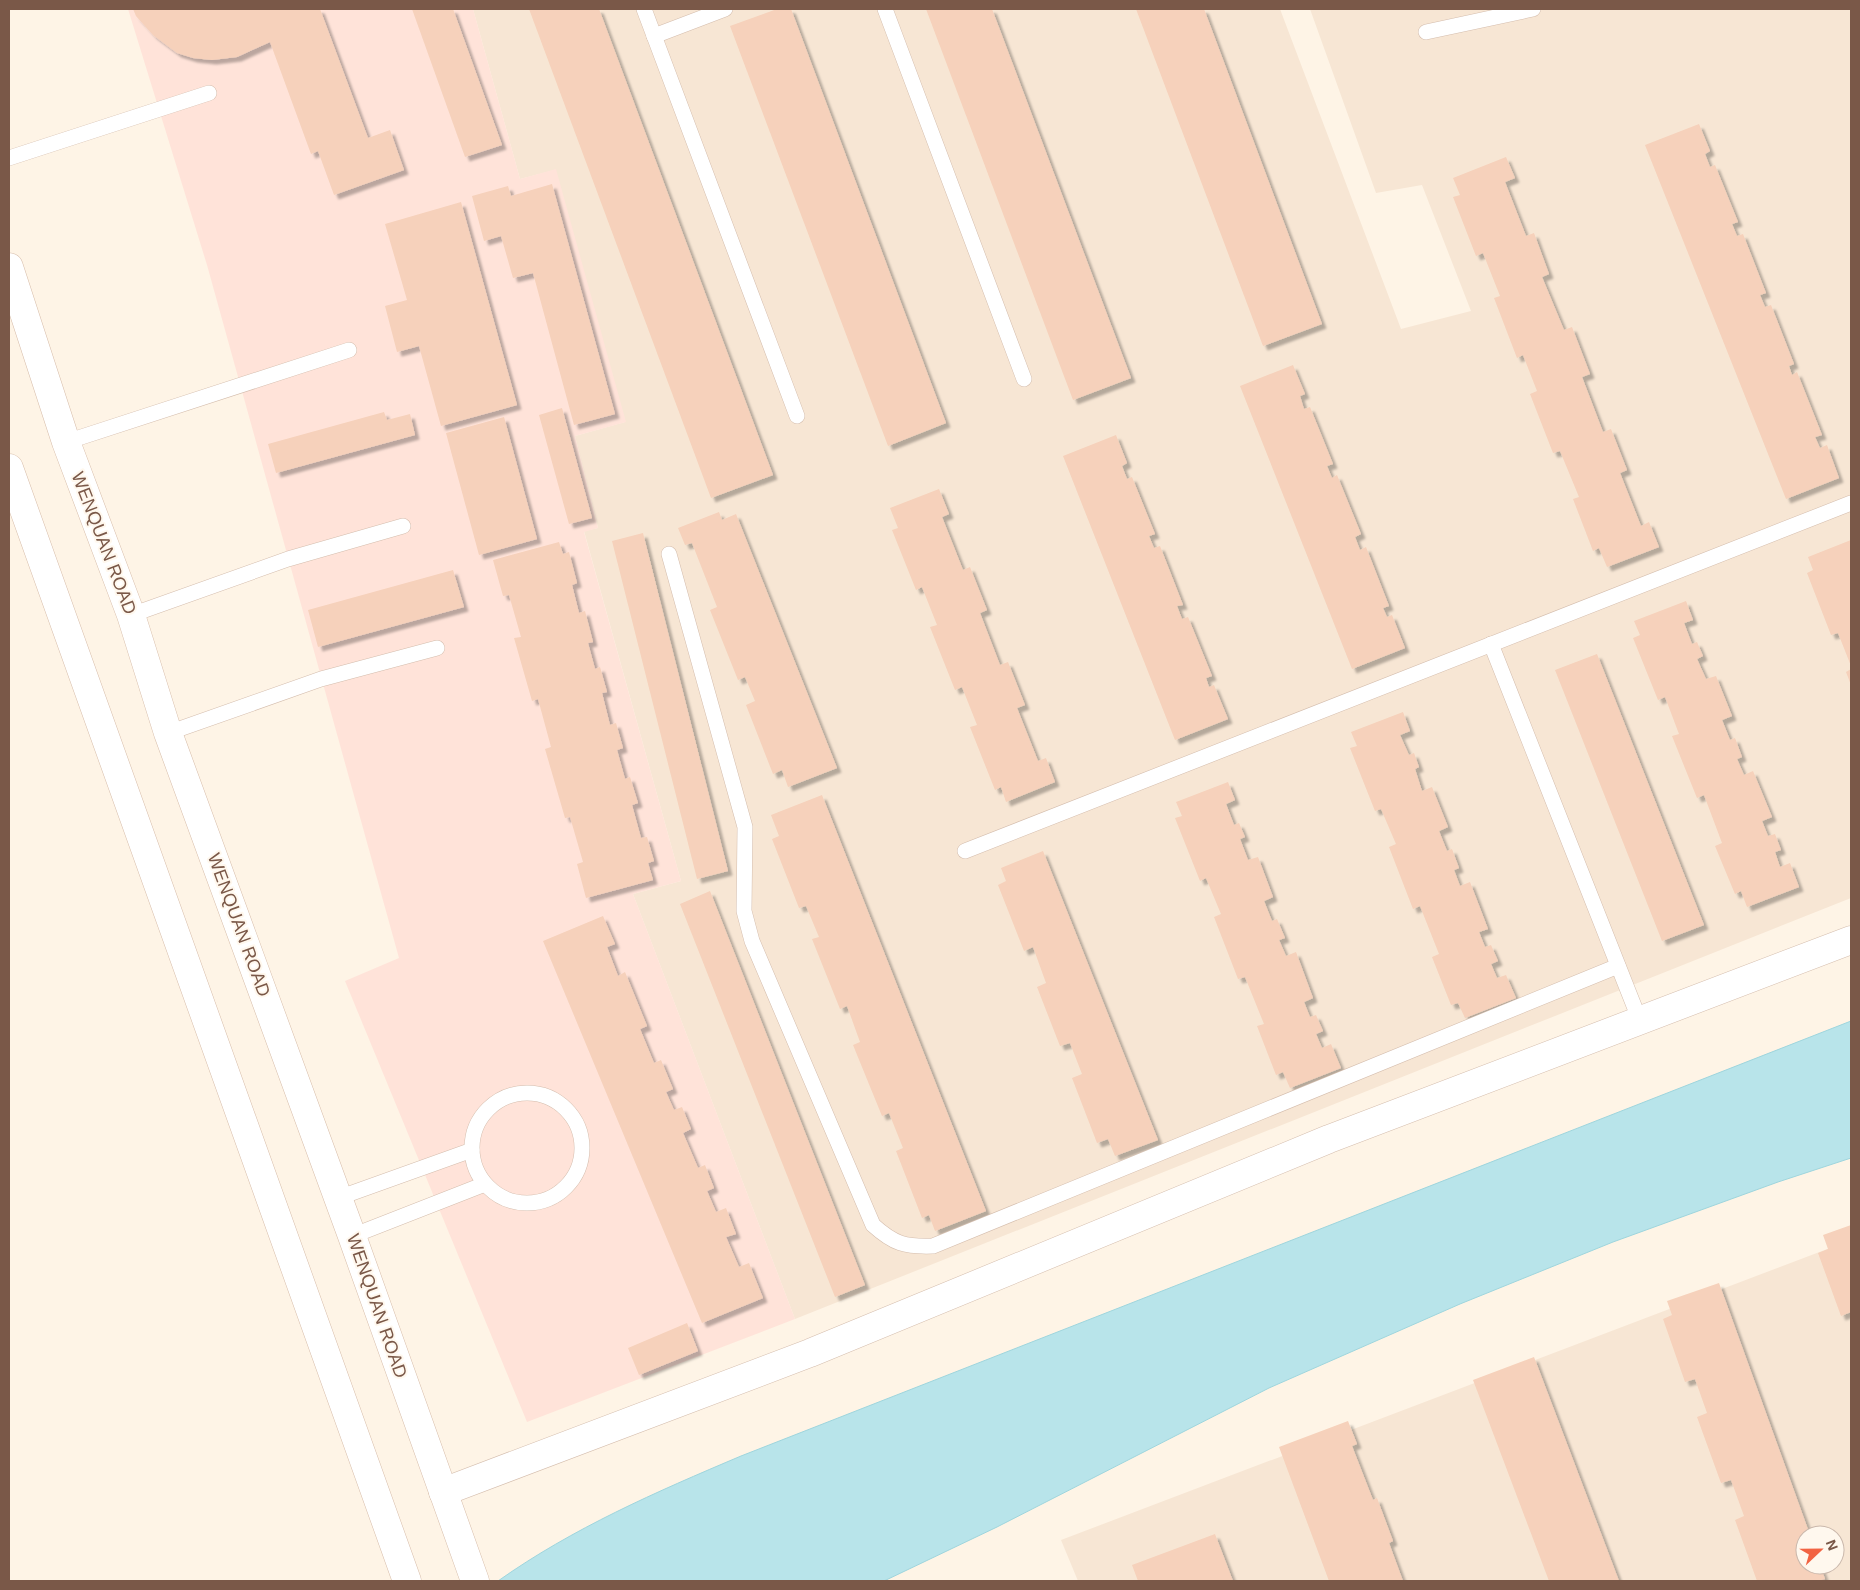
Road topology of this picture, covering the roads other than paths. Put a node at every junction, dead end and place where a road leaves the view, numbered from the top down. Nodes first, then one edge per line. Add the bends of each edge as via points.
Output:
1 (644, 9) edge
2 (725, 9) edge
3 (885, 9) edge
4 (1532, 9) edge
5 (1426, 32) dead end
6 (654, 36) junction
7 (209, 93) dead end
8 (9, 158) edge
9 (9, 267) edge
10 (349, 350) dead end
11 (1024, 379) dead end
12 (797, 416) dead end
13 (66, 442) junction
14 (9, 468) edge
15 (1851, 503) edge
16 (403, 526) dead end
17 (670, 554) dead end
18 (131, 614) junction
19 (1491, 644) junction
20 (437, 648) dead end
21 (168, 733) junction
22 (965, 851) dead end
23 (1851, 940) edge
24 (1618, 966) junction
25 (1640, 1020) junction
26 (472, 1150) junction
27 (485, 1184) junction
28 (338, 1198) junction
29 (352, 1236) junction
30 (443, 1492) junction
31 (407, 1579) edge
32 (475, 1581) edge

1 - 6 lane
2 - 6 lane
3 - 11 lane
4 - 5 lane
6 - 12 lane
7 - 8 lane
9 - 13 main road, WENQUAN ROAD
10 - 13 lane
13 - 18 main road, WENQUAN ROAD
14 - 31 main road
15 - 19 lane
16 - 18 lane via 288,559
17 - 24 lane via 745,827 744,911 752,941 873,1225 890,1240 912,1247 934,1246
18 - 21 main road, WENQUAN ROAD
19 - 22 lane
19 - 24 lane
20 - 21 lane via 321,678
21 - 28 main road, WENQUAN ROAD
23 - 25 main road
24 - 25 lane
25 - 30 main road via 1328,1138 810,1353
26 - 27 lane via 475,1169
26 - 27 lane via 474,1132 482,1115 495,1102 512,1094 529,1093 553,1100 572,1116 580,1132 580,1165 572,1180 546,1200 515,1202 500,1196
26 - 28 lane
27 - 29 lane
28 - 29 main road, WENQUAN ROAD
29 - 30 main road, WENQUAN ROAD
30 - 32 main road, WENQUAN ROAD

